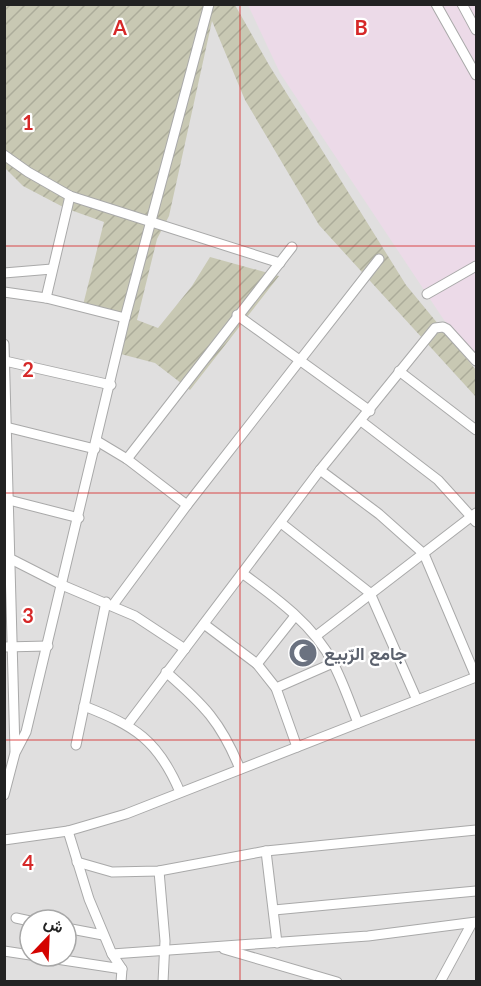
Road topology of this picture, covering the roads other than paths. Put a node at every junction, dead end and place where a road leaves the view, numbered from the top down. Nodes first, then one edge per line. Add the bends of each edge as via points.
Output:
1 (209, 4) edge
2 (436, 4) edge
3 (462, 4) edge
4 (477, 30) edge
5 (477, 75) edge
6 (4, 155) edge
7 (70, 196) junction
8 (152, 222) junction
9 (292, 247) dead end
10 (379, 258) dead end
11 (280, 263) junction
12 (477, 266) edge
13 (52, 269) junction
14 (4, 273) edge
15 (4, 292) edge
16 (427, 294) dead end
17 (46, 298) junction
18 (237, 315) junction
19 (125, 318) junction
20 (4, 344) edge
21 (300, 360) junction
22 (5, 361) edge
23 (477, 361) edge
24 (399, 371) junction
25 (111, 385) junction
26 (370, 411) junction
27 (362, 421) junction
28 (6, 427) junction
29 (477, 430) edge
30 (96, 445) junction
31 (127, 459) junction
32 (320, 470) junction
33 (9, 500) junction
34 (188, 505) junction
35 (475, 517) edge
36 (79, 518) junction
37 (281, 523) junction
38 (424, 554) junction
39 (7, 558) edge
40 (242, 573) junction
41 (62, 585) junction
42 (370, 593) junction
43 (110, 604) junction
44 (294, 616) junction
45 (204, 624) junction
46 (316, 636) junction
47 (48, 646) junction
48 (8, 647) edge
49 (184, 649) junction
50 (333, 663) junction
51 (257, 664) junction
52 (166, 672) junction
53 (476, 677) edge
54 (276, 688) junction
55 (417, 700) junction
56 (84, 706) junction
57 (358, 723) junction
58 (128, 724) junction
59 (76, 745) dead end
60 (297, 747) junction
61 (15, 753) junction
62 (240, 769) junction
63 (180, 792) junction
64 (4, 795) edge
65 (477, 830) edge
66 (68, 831) junction
67 (4, 840) edge
68 (266, 850) junction
69 (77, 862) junction
70 (159, 872) junction
71 (477, 891) edge
72 (274, 910) junction
73 (474, 923) edge
74 (78, 930) edge
75 (104, 935) junction
76 (277, 943) junction
77 (219, 947) junction
78 (4, 951) edge
79 (164, 951) junction
80 (112, 954) junction
81 (122, 969) junction
82 (121, 981) edge
83 (163, 981) edge
84 (337, 981) edge
85 (440, 981) edge

1 - 8 street
2 - 5 street
3 - 4 street
6 - 7 street
7 - 8 street
7 - 13 street
8 - 11 street
8 - 19 street
9 - 11 street
10 - 21 street
11 - 18 street
12 - 16 street
13 - 14 street
13 - 17 street
15 - 17 street
17 - 19 street
18 - 21 street
18 - 31 street
19 - 25 street
20 - 22 street
21 - 26 street
21 - 34 street
22 - 25 street
22 - 28 street
23 - 24 street via 447,329 439,326
24 - 26 street
24 - 29 street
25 - 30 street
26 - 27 street
27 - 32 street
27 - 35 street via 438,480
28 - 30 street
28 - 33 street
30 - 31 street
30 - 36 street
31 - 34 street
32 - 37 street
32 - 38 street
33 - 36 street
33 - 39 street
34 - 43 street
35 - 38 street
36 - 41 street
37 - 40 street
37 - 42 street
38 - 42 street
38 - 53 street
39 - 41 street
39 - 48 street
40 - 44 street
40 - 45 street
41 - 43 street
41 - 47 street
42 - 46 street
42 - 55 street
43 - 49 street via 150,624
43 - 56 street
44 - 46 street
44 - 51 street
45 - 49 street
45 - 51 street
46 - 50 street
47 - 48 street
47 - 61 street via 26,732
48 - 61 street
49 - 52 street
50 - 54 street
50 - 57 street
51 - 54 street
52 - 58 street
52 - 62 street via 216,722 229,740
53 - 55 street
54 - 60 street
55 - 57 street
56 - 58 street
56 - 59 street
57 - 60 street
58 - 63 street via 161,754
60 - 62 street
61 - 64 street
62 - 63 street
63 - 66 street via 126,814
65 - 68 street
66 - 67 street
66 - 69 street
68 - 70 street
68 - 72 street
69 - 70 street via 112,872
69 - 75 street
70 - 79 street
71 - 72 street
72 - 76 street
73 - 76 street
73 - 85 street
74 - 75 street
75 - 80 street
76 - 77 street
77 - 79 street
77 - 84 street
78 - 81 street
79 - 80 street
79 - 83 street
80 - 81 street
81 - 82 street

